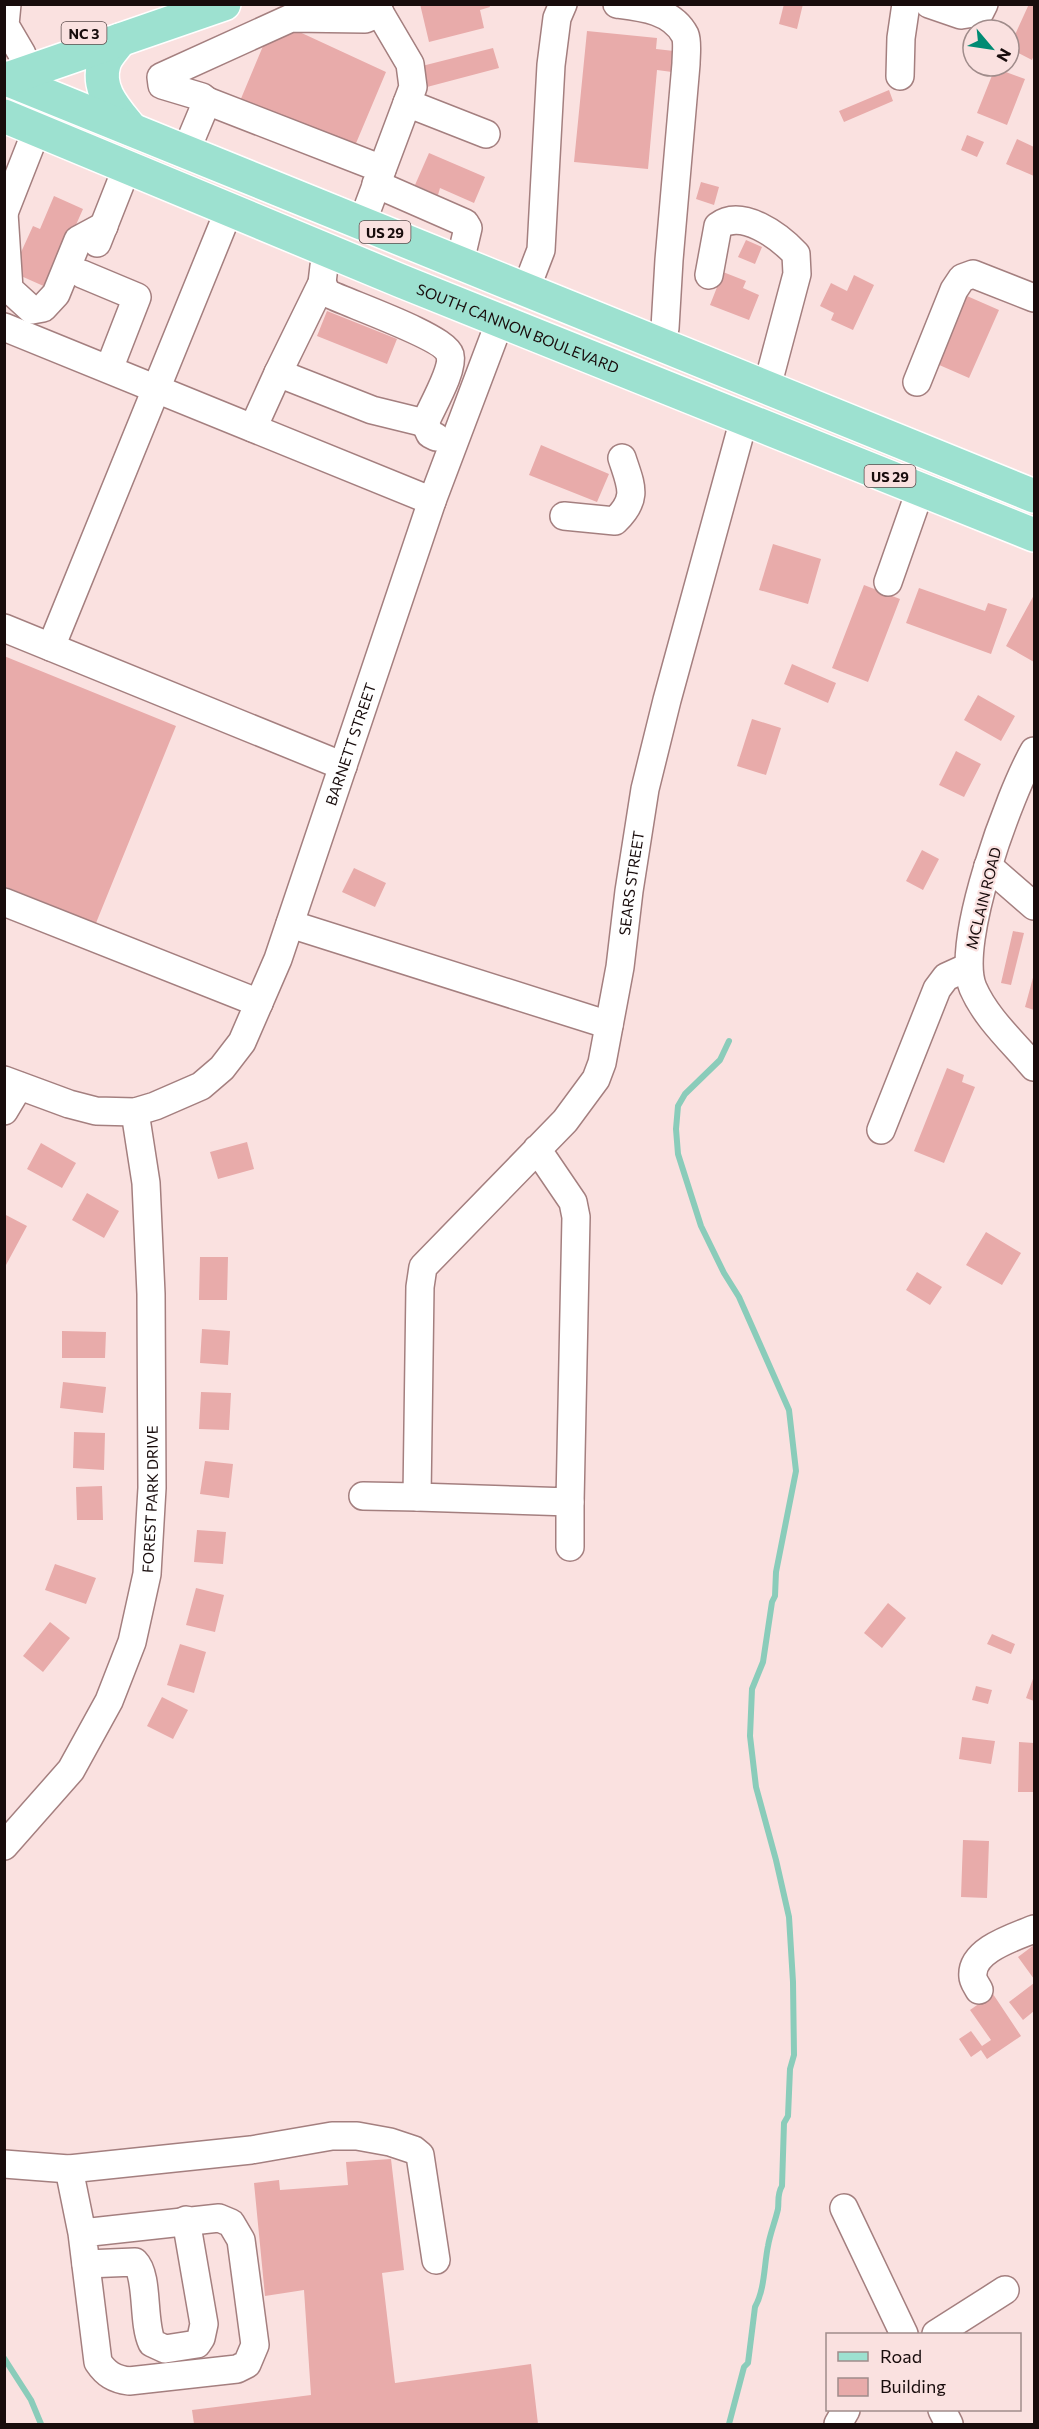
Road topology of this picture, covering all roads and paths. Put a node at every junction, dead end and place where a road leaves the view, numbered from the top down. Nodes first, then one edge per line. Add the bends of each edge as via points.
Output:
1 (7, 4) edge
2 (163, 4) edge
3 (224, 4) edge
4 (562, 4) edge
5 (617, 4) edge
6 (906, 4) edge
7 (929, 4) edge
8 (984, 4) edge
9 (379, 9) edge
10 (120, 40) junction
11 (8, 70) edge
12 (900, 76) dead end
13 (207, 102) junction
14 (407, 103) junction
15 (4, 116) edge
16 (37, 129) junction
17 (131, 129) junction
18 (486, 134) dead end
19 (186, 151) junction
20 (127, 167) junction
21 (379, 177) junction
22 (10, 183) edge
23 (229, 210) junction
24 (5, 213) edge
25 (362, 223) junction
26 (104, 226) junction
27 (330, 252) junction
28 (460, 262) junction
29 (82, 274) junction
30 (709, 275) dead end
31 (322, 283) junction
32 (526, 289) junction
33 (1035, 298) edge
34 (4, 302) edge
35 (500, 321) junction
36 (4, 327) edge
37 (649, 339) junction
38 (108, 369) junction
39 (278, 373) junction
40 (917, 382) dead end
41 (767, 387) junction
42 (157, 389) junction
43 (744, 419) junction
44 (425, 423) junction
45 (253, 428) junction
46 (452, 447) junction
47 (622, 458) dead end
48 (921, 488) junction
49 (1035, 496) edge
50 (432, 501) junction
51 (564, 516) dead end
52 (1035, 535) edge
53 (888, 582) dead end
54 (4, 628) edge
55 (51, 647) junction
56 (1035, 751) edge
57 (343, 766) junction
58 (988, 866) junction
59 (4, 902) edge
60 (1035, 906) edge
61 (290, 924) junction
62 (968, 967) junction
63 (259, 1003) junction
64 (609, 1025) junction
65 (1035, 1067) edge
66 (12, 1083) edge
67 (4, 1112) edge
68 (135, 1112) junction
69 (881, 1130) dead end
70 (537, 1149) junction
71 (363, 1496) dead end
72 (417, 1497) junction
73 (570, 1502) junction
74 (570, 1547) dead end
75 (4, 1846) edge
76 (1035, 1929) edge
77 (979, 1990) dead end
78 (4, 2164) edge
79 (69, 2169) junction
80 (844, 2208) dead end
81 (186, 2220) junction
82 (82, 2233) junction
83 (436, 2260) dead end
84 (86, 2264) junction
85 (1005, 2290) dead end
86 (904, 2333) edge
87 (938, 2333) edge

1 - 11 street
2 - 11 main road, NC 3
3 - 10 main road, NC 3
4 - 32 street via 551,65 541,250
5 - 37 street via 648,8 670,18 685,36 665,328
6 - 12 street
7 - 8 street via 961,15 980,12
9 - 13 street via 365,19 291,18 161,77 162,85
9 - 14 street via 410,64 413,87
10 - 11 main road, NC 3
10 - 17 main road via 104,63 102,79 108,101
11 - 17 main road, US 29
13 - 19 street
13 - 21 street
14 - 18 street
14 - 21 street
15 - 16 main road, SOUTH CANNON BOULEVARD / US 29
16 - 20 main road, SOUTH CANNON BOULEVARD / US 29
16 - 22 street
17 - 19 main road, US 29
19 - 25 main road, US 29
20 - 23 main road, SOUTH CANNON BOULEVARD / US 29
20 - 26 street
21 - 25 street
21 - 28 street via 465,223 468,228
22 - 24 street
23 - 27 main road, SOUTH CANNON BOULEVARD / US 29
23 - 42 street
24 - 26 street via 9,289 32,310 43,308 56,294 78,240
25 - 28 main road, US 29
26 - 29 street
27 - 31 street
27 - 35 main road, SOUTH CANNON BOULEVARD / US 29
28 - 32 main road, US 29
29 - 34 street via 68,308 60,315 45,319
29 - 38 street via 137,297
30 - 41 street via 718,226 727,219 738,218 780,237 796,254 797,274
31 - 39 street
31 - 44 street via 327,293 444,346 450,355 449,368
32 - 37 main road, US 29
33 - 40 street via 973,274 962,279
35 - 37 main road, US 29 via 535,315 553,317 606,334
35 - 43 main road, SOUTH CANNON BOULEVARD / US 29
35 - 46 street, BARNETT STREET
36 - 38 street
37 - 41 main road, US 29
38 - 42 street
39 - 44 street via 372,410
39 - 45 street
41 - 49 main road, US 29
42 - 45 street
42 - 55 street
43 - 48 main road, SOUTH CANNON BOULEVARD / US 29
43 - 64 street, SEARS STREET via 645,789
44 - 46 street via 430,434
45 - 50 street
46 - 50 street, BARNETT STREET
47 - 51 street via 633,490 627,509 615,521
48 - 52 main road, SOUTH CANNON BOULEVARD / US 29
48 - 53 street
50 - 57 street, BARNETT STREET
54 - 55 street
55 - 57 street
56 - 58 street, MCLAIN ROAD
57 - 61 street, BARNETT STREET
58 - 60 street
58 - 62 street, MCLAIN ROAD via 968,948
59 - 63 street
61 - 63 street, BARNETT STREET
61 - 64 street
62 - 65 street, MCLAIN ROAD via 982,1006
62 - 69 street via 946,977 937,989
63 - 68 street, BARNETT STREET via 242,1042 222,1068 187,1094
64 - 70 street, SEARS STREET via 596,1079 565,1121
66 - 67 street
66 - 68 street via 96,1111
68 - 75 street, FOREST PARK DRIVE via 146,1183 152,1294 152,1488 147,1574 132,1642 109,1701 71,1770
70 - 72 street, SEARS STREET via 423,1267
70 - 73 street via 573,1202 576,1217
71 - 72 street
72 - 73 street
73 - 74 street
76 - 77 street via 992,1947 975,1963 973,1977
78 - 79 street
79 - 82 street
79 - 83 street via 251,2150 332,2136 390,2142 420,2155
80 - 86 street
81 - 82 street
81 - 84 street via 204,2324 197,2344 165,2349 152,2343 146,2326 141,2271 135,2262
81 - 84 street via 219,2218 231,2223 241,2240 255,2345 247,2364 237,2369 129,2381 105,2373 98,2362
82 - 84 street
85 - 87 street

